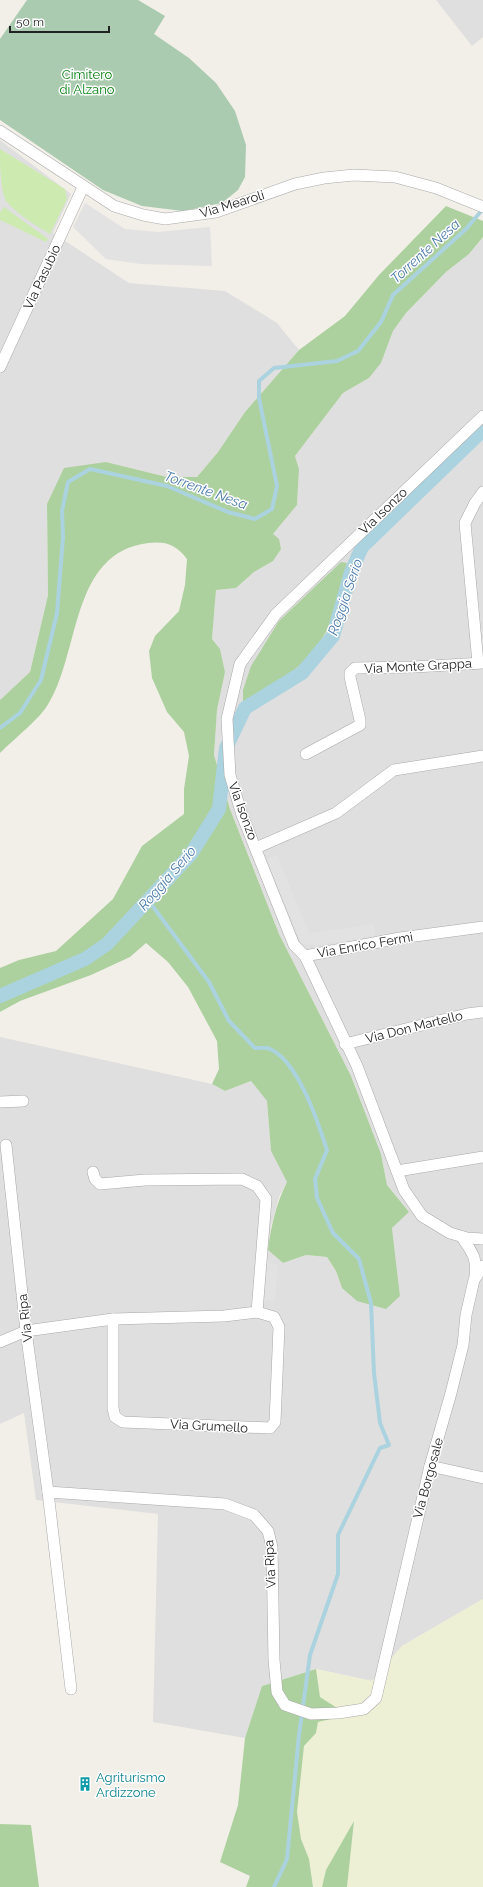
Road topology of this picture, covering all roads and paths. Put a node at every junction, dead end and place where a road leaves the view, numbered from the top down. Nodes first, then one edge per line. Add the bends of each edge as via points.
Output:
1 (0, 131) edge
2 (83, 187) junction
3 (483, 207) edge
4 (0, 367) edge
5 (483, 416) edge
6 (483, 492) edge
7 (480, 663) edge
8 (306, 754) dead end
9 (483, 756) edge
10 (256, 848) junction
11 (483, 927) edge
12 (304, 956) junction
13 (483, 1012) edge
14 (345, 1044) junction
15 (24, 1101) dead end
16 (0, 1102) edge
17 (6, 1145) dead end
18 (483, 1157) edge
19 (397, 1171) junction
20 (93, 1172) dead end
21 (462, 1237) junction
22 (483, 1238) edge
23 (483, 1266) edge
24 (474, 1280) junction
25 (257, 1312) junction
26 (113, 1319) junction
27 (26, 1331) junction
28 (0, 1342) edge
29 (430, 1466) junction
30 (483, 1478) edge
31 (48, 1492) junction
32 (380, 1676) joint
33 (71, 1689) dead end

1 - 2 street, Via Mearoli
2 - 3 street, Via Mearoli via 114,206 166,219 216,212 295,184 324,178 373,175 395,177 436,188
2 - 4 street, Via Pasubio
5 - 10 street, Via Isonzo via 276,614 240,664 227,718 230,775 242,815
6 - 7 street via 465,523
7 - 8 street, Via Monte Grappa via 355,668 350,677 360,725
9 - 10 street via 394,770 336,813
10 - 12 street, Via Enrico Fermi via 294,945
11 - 12 street, Via Enrico Fermi via 400,938
12 - 14 street
13 - 14 street, Via Don Martello
14 - 19 street via 357,1066
15 - 16 street
17 - 27 street, Via Ripa
18 - 19 street
19 - 21 street via 404,1190 422,1216 450,1234
20 - 25 street via 100,1184 145,1180 242,1179 257,1186 266,1199
21 - 22 street
21 - 24 street, Via Borgosale via 476,1264
23 - 24 street, Via Borgosale
24 - 29 street, Via Borgosale via 466,1314 463,1345
25 - 26 street, Via Grumello via 224,1316
25 - 26 street, Via Grumello via 274,1316 279,1327 275,1422 270,1428 123,1422 115,1417
26 - 27 street, Via Grumello
27 - 28 street, Via Grumello
27 - 31 street, Via Ripa
29 - 30 street
29 - 32 street, Via Borgosale
31 - 32 street, Via Ripa via 224,1504 254,1515 268,1531 272,1547 274,1660 277,1692 285,1705 311,1714 364,1709 376,1698
31 - 33 street, Via Ripa

